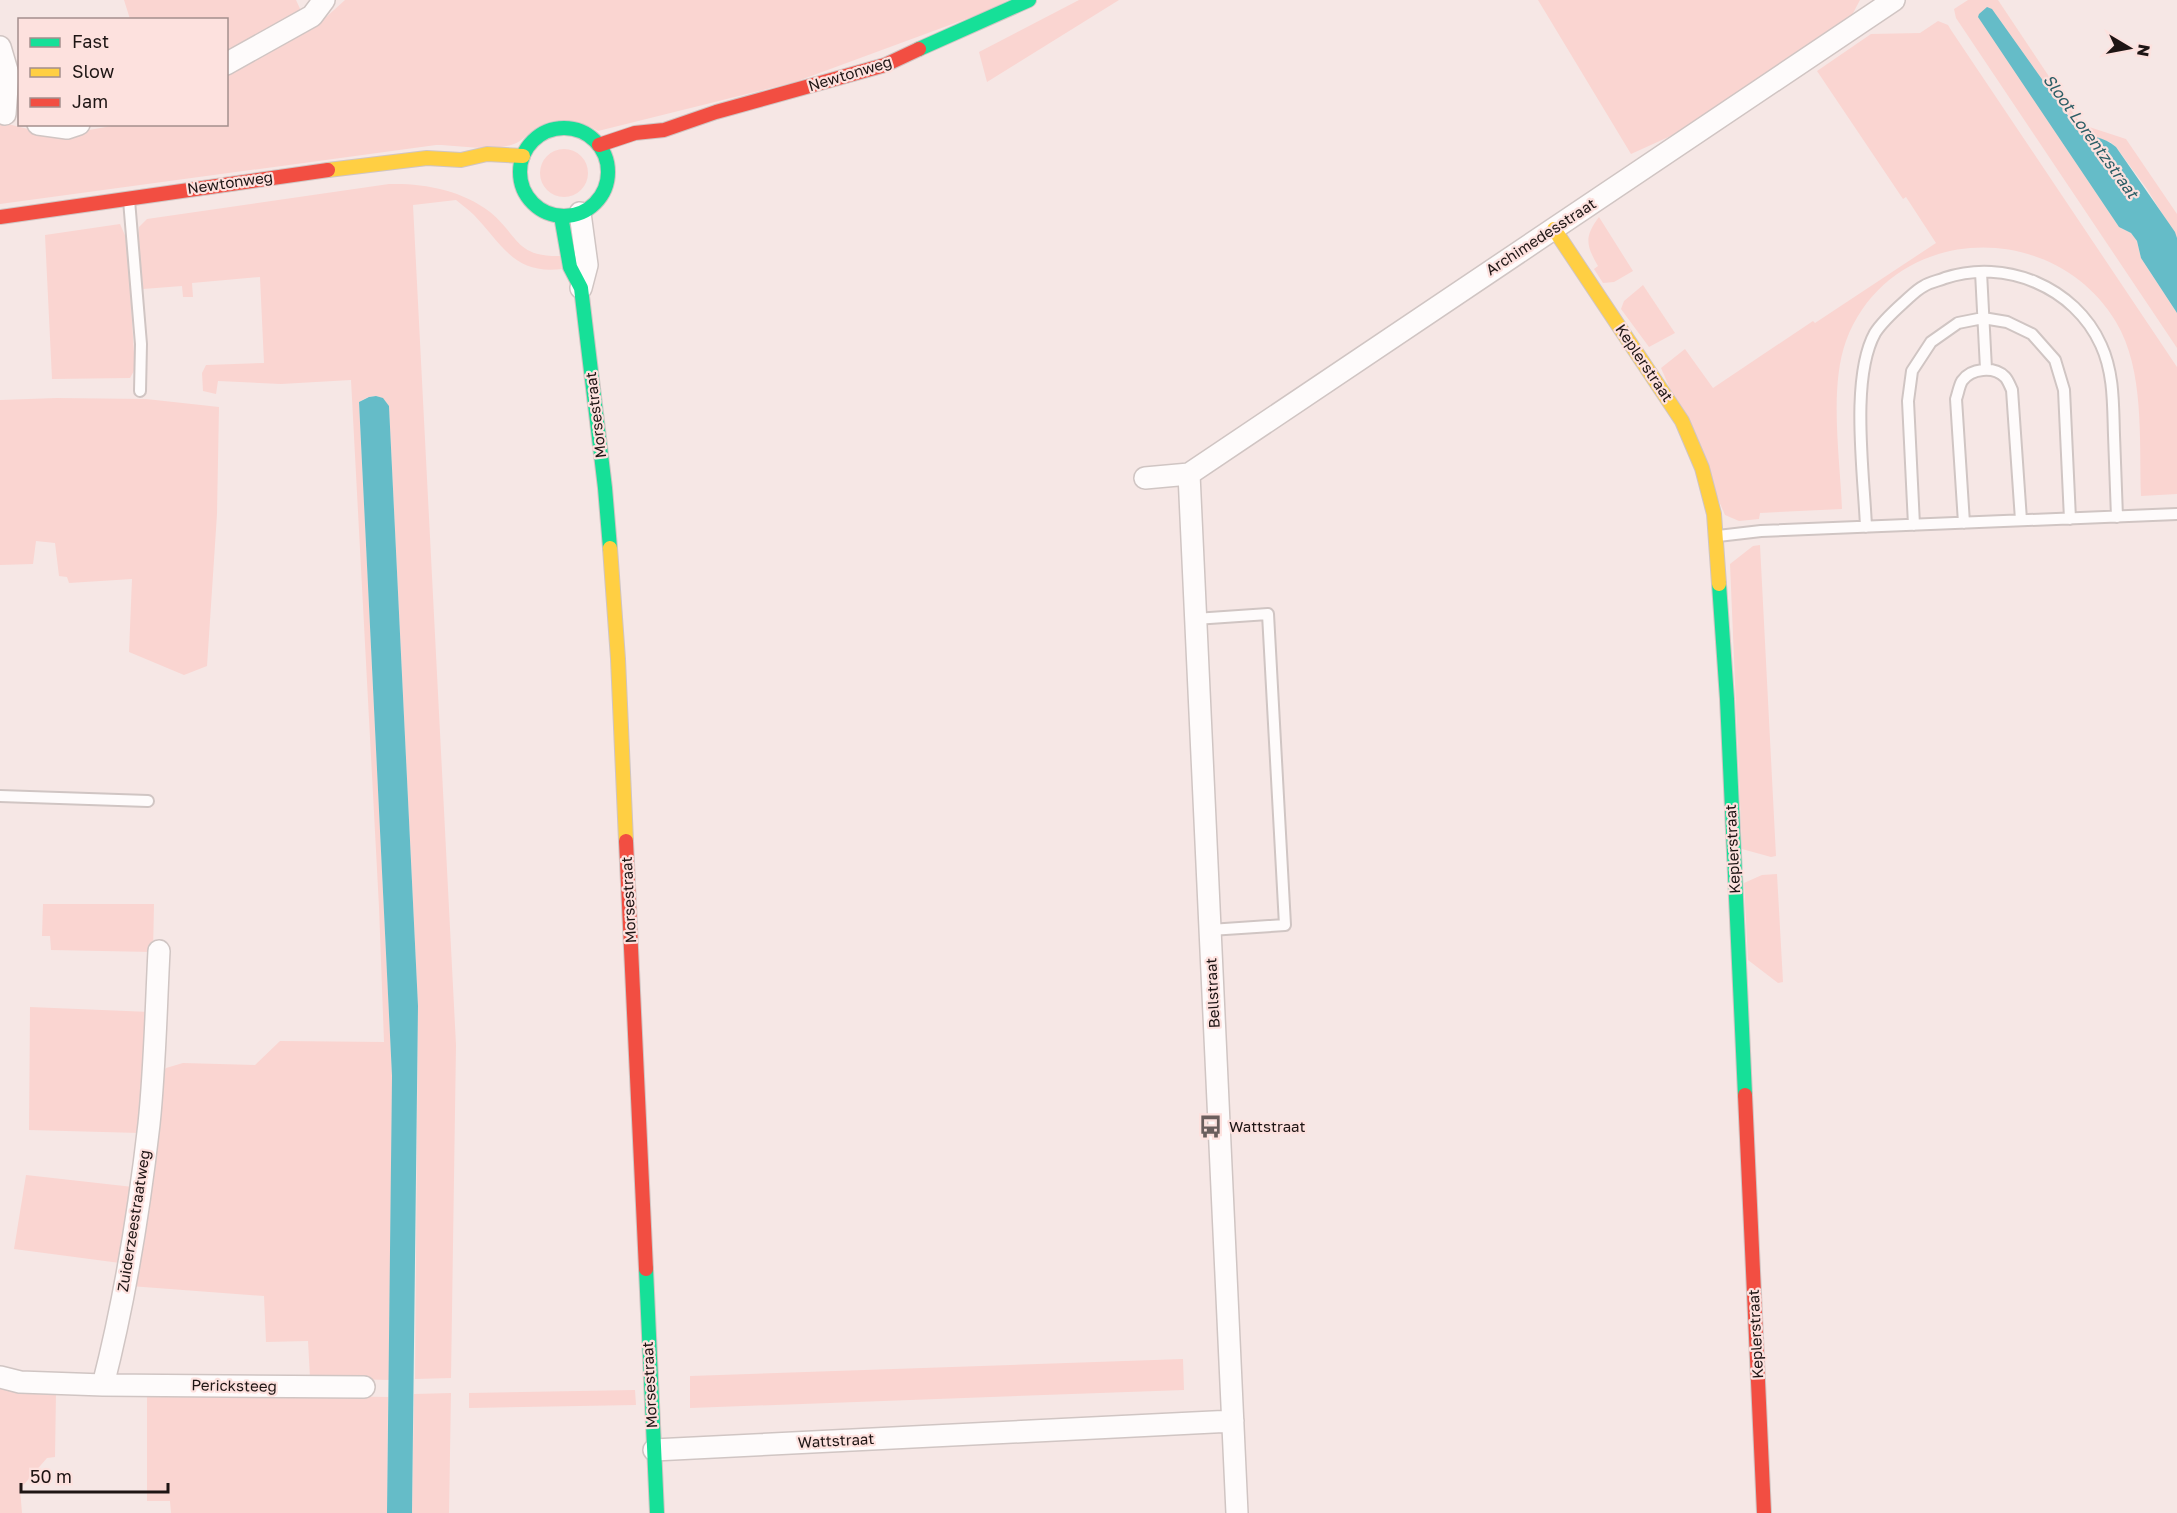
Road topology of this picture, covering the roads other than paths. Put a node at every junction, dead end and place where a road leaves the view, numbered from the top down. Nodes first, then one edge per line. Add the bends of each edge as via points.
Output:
1 (324, 0) edge
2 (1029, 0) edge
3 (1894, 0) edge
4 (0, 46) edge
5 (228, 63) edge
6 (8, 115) edge
7 (52, 126) edge
8 (73, 126) edge
9 (664, 130) junction
10 (650, 144) dead end
11 (599, 145) junction
12 (523, 156) junction
13 (461, 160) junction
14 (478, 168) dead end
15 (129, 198) junction
16 (571, 215) junction
17 (0, 217) edge
18 (1554, 229) junction
19 (1981, 272) junction
20 (580, 288) joint
21 (1983, 318) junction
22 (1986, 369) junction
23 (140, 391) dead end
24 (1189, 474) junction
25 (1145, 478) dead end
26 (2177, 514) edge
27 (2117, 517) junction
28 (2070, 519) junction
29 (2021, 520) junction
30 (1964, 523) junction
31 (1914, 525) junction
32 (1866, 527) junction
33 (1717, 536) junction
34 (1195, 619) junction
35 (0, 796) edge
36 (148, 801) dead end
37 (1210, 930) junction
38 (159, 951) dead end
39 (0, 1377) edge
40 (103, 1385) junction
41 (364, 1387) dead end
42 (1233, 1421) junction
43 (654, 1450) junction
44 (657, 1513) edge
45 (1238, 1513) edge
46 (1764, 1513) edge

1 - 5 street via 312,16
2 - 9 street, Newtonweg via 885,65
3 - 18 street, Archimedesstraat
4 - 6 street via 8,74
7 - 8 street
9 - 10 street, Newtonweg
9 - 11 street, Newtonweg via 635,133
11 - 12 street via 588,135 558,128 543,133
11 - 16 street via 612,164 602,195 593,206
12 - 13 street, Newtonweg via 487,154
12 - 16 street via 515,177 530,200 549,214
13 - 14 street, Newtonweg
13 - 15 street, Newtonweg via 384,162
15 - 17 street, Newtonweg
15 - 23 lane via 141,344
16 - 20 street, Morsestraat via 587,265
18 - 24 street, Archimedesstraat
18 - 33 street, Keplerstraat via 1682,421 1702,468
19 - 21 lane
19 - 27 lane via 2032,279 2058,294 2088,321 2111,379
19 - 32 lane via 1963,272 1923,286 1875,333 1860,391
20 - 43 street, Morsestraat via 605,488 618,659
21 - 22 lane
21 - 28 lane via 2007,322 2032,334 2055,360 2064,390
21 - 31 lane via 1958,323 1931,342 1912,371 1908,401
22 - 29 lane via 2006,378 2012,390
22 - 30 lane via 1970,373 1962,381 1956,399
24 - 25 street
24 - 34 street, Bellstraat
26 - 27 lane
27 - 28 lane
28 - 29 lane
29 - 30 lane
30 - 31 lane
31 - 32 lane
32 - 33 lane
33 - 46 street, Keplerstraat
34 - 37 street, Bellstraat
34 - 37 lane via 1269,614 1285,925
35 - 36 lane
37 - 42 street, Bellstraat
38 - 40 street, Zuiderzeestraatweg via 149,1122 123,1294
39 - 40 street via 20,1382
40 - 41 street, Pericksteeg
42 - 43 street, Wattstraat
42 - 45 street, Bellstraat
43 - 44 street, Morsestraat

